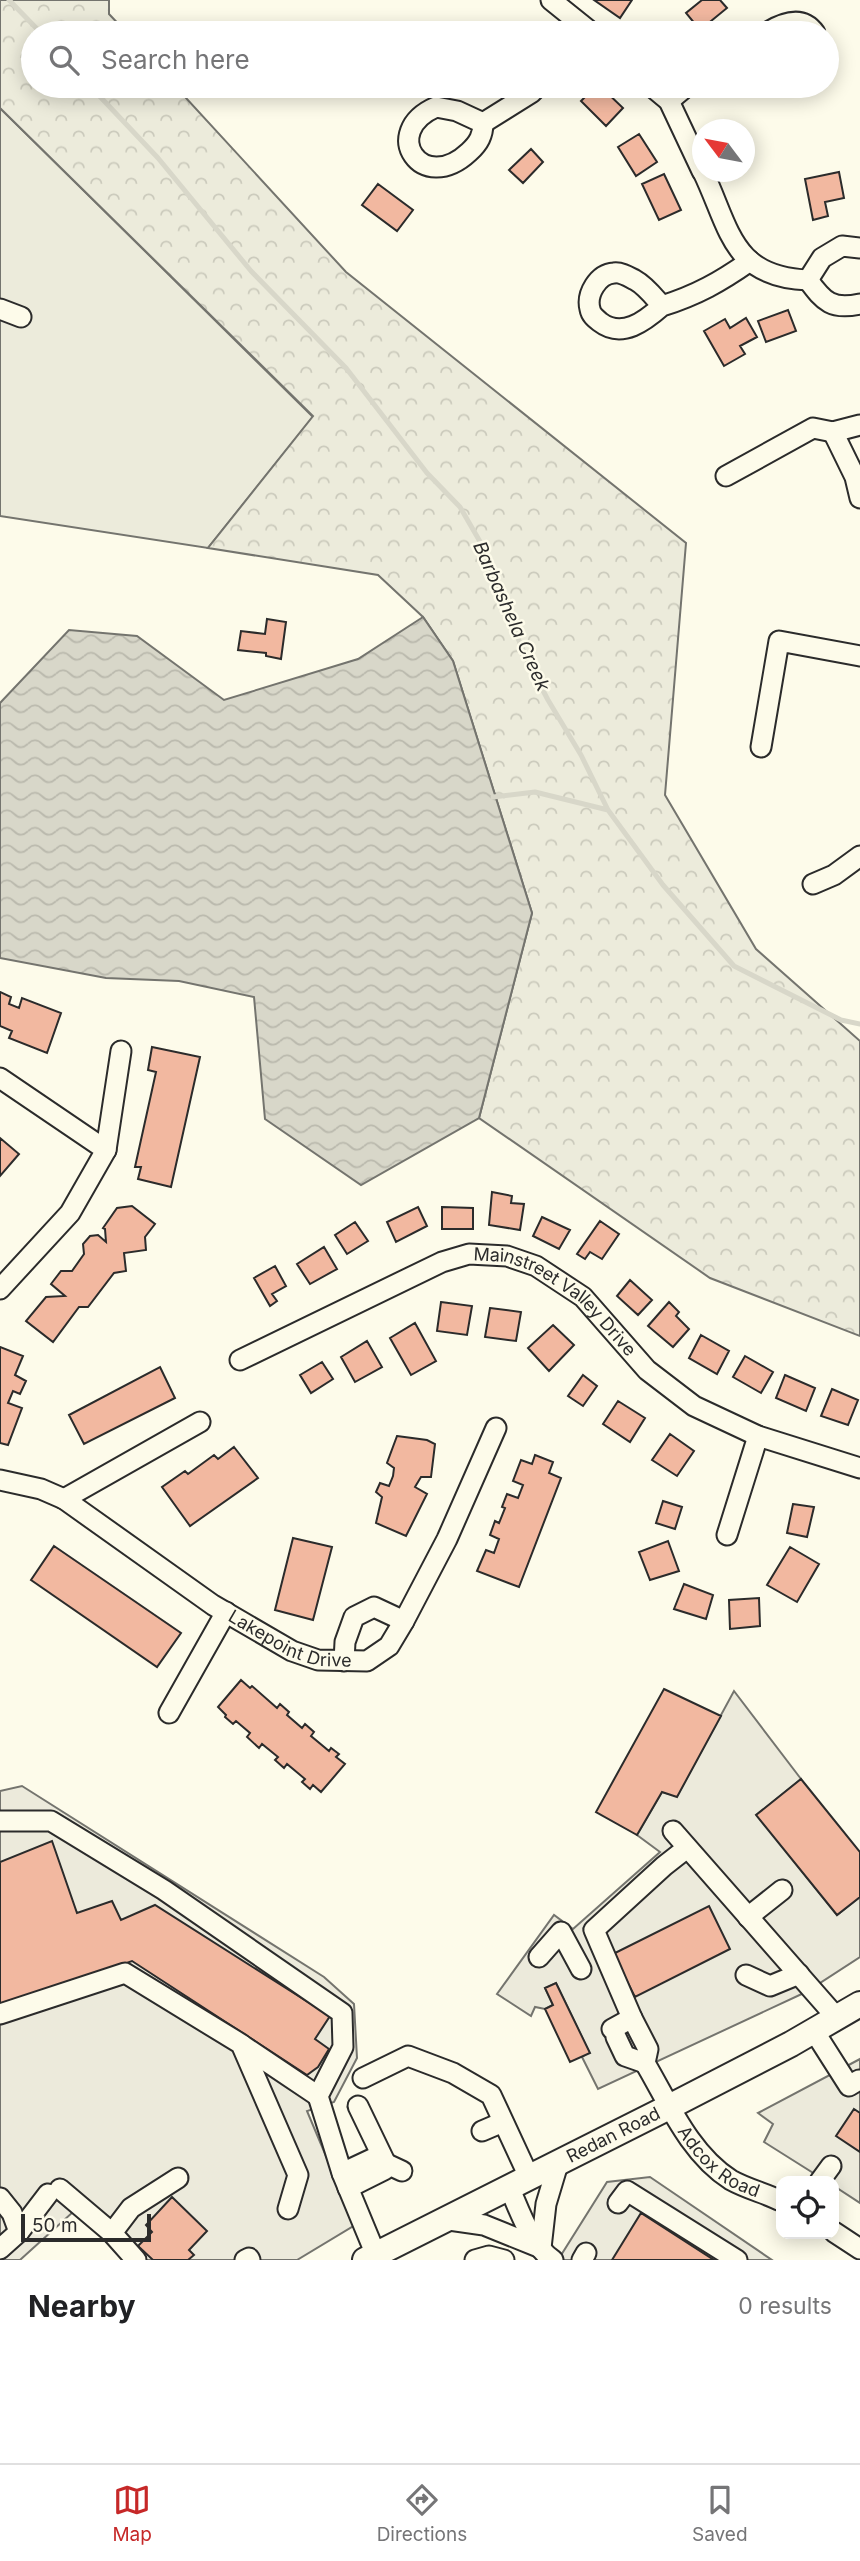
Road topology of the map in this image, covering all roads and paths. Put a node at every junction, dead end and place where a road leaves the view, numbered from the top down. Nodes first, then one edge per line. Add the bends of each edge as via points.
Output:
1 (551, 0) edge
2 (575, 21) edge
3 (523, 98) edge
4 (665, 98) edge
5 (673, 98) edge
6 (669, 101) junction
7 (483, 123) dead end
8 (692, 148) edge
9 (707, 182) edge
10 (860, 248) edge
11 (750, 261) junction
12 (808, 280) junction
13 (860, 304) edge
14 (662, 306) dead end
15 (0, 309) edge
16 (21, 317) dead end
17 (860, 425) edge
18 (833, 432) junction
19 (726, 476) dead end
20 (860, 494) edge
21 (860, 656) edge
22 (761, 747) dead end
23 (860, 856) edge
24 (813, 884) dead end
25 (121, 1051) dead end
26 (0, 1078) edge
27 (106, 1150) junction
28 (0, 1289) edge
29 (240, 1360) dead end
30 (200, 1422) dead end
31 (496, 1428) dead end
32 (758, 1436) junction
33 (860, 1468) edge
34 (0, 1480) edge
35 (64, 1499) junction
36 (727, 1535) dead end
37 (226, 1612) junction
38 (404, 1621) junction
39 (344, 1661) junction
40 (169, 1713) dead end
41 (0, 1821) edge
42 (673, 1831) dead end
43 (687, 1848) junction
44 (782, 1890) dead end
45 (748, 1917) junction
46 (594, 1930) junction
47 (569, 1946) junction
48 (539, 1957) dead end
49 (581, 1969) dead end
50 (799, 1974) junction
51 (746, 1975) dead end
52 (860, 2004) edge
53 (0, 2014) edge
54 (632, 2018) junction
55 (837, 2018) junction
56 (814, 2031) junction
57 (241, 2045) junction
58 (645, 2063) junction
59 (363, 2078) dead end
60 (859, 2080) edge
61 (318, 2096) junction
62 (358, 2106) dead end
63 (671, 2106) junction
64 (503, 2122) junction
65 (482, 2132) dead end
66 (558, 2164) junction
67 (178, 2178) dead end
68 (345, 2180) junction
69 (520, 2184) junction
70 (0, 2198) edge
71 (776, 2199) edge
72 (618, 2203) dead end
73 (288, 2209) dead end
74 (449, 2220) junction
75 (19, 2232) junction
76 (111, 2233) junction
77 (839, 2235) edge
78 (0, 2249) edge
79 (860, 2249) edge
80 (547, 2254) edge
81 (371, 2258) edge
82 (136, 2260) edge
83 (245, 2260) edge
84 (250, 2260) edge
85 (475, 2260) edge
86 (504, 2260) edge
87 (737, 2260) edge

1 - 2 street
3 - 7 street
4 - 6 street
5 - 6 street
6 - 8 street
9 - 11 street via 731,238
10 - 12 street via 842,246 822,258
11 - 12 street via 771,275
11 - 14 street via 706,289
12 - 13 street via 821,298 842,308
15 - 16 street
17 - 18 street
18 - 19 street via 813,428
18 - 20 street
21 - 22 street via 779,641
23 - 24 street
25 - 27 street
26 - 27 street
27 - 28 street via 69,1213
29 - 32 street, Mainstreet Valley Drive via 442,1262 469,1254 507,1256 536,1266 583,1297 626,1349 668,1388 720,1420
30 - 35 street
31 - 38 street, Lakepoint Drive via 447,1539
32 - 33 street, Mainstreet Valley Drive
32 - 36 street
34 - 35 street, Lakepoint Drive
35 - 37 street, Lakepoint Drive
37 - 39 street, Lakepoint Drive via 292,1651 318,1660
37 - 40 street
38 - 39 street, Lakepoint Drive via 389,1646 367,1661
38 - 39 street via 374,1607 354,1617
41 - 61 street via 51,1821 164,1890 342,2013 343,2047
42 - 43 street
43 - 45 street
43 - 46 street
44 - 45 street
45 - 50 street
46 - 47 street
46 - 54 street, Adcox Road
47 - 48 street via 561,1931
47 - 49 street
50 - 51 street via 770,1986
50 - 55 street
52 - 55 main road, Redan Road
53 - 57 street via 125,1973
54 - 58 street, Adcox Road via 648,2049
54 - 58 street via 614,2033 621,2058
55 - 56 main road, Redan Road
56 - 60 street via 849,2086
56 - 63 main road, Redan Road
57 - 61 street
57 - 73 street via 298,2175
58 - 63 street, Adcox Road
59 - 64 street via 408,2056 453,2073 491,2095
61 - 68 street
62 - 68 street via 393,2167
63 - 66 main road, Redan Road
63 - 71 street, Adcox Road via 715,2168
64 - 65 street
64 - 69 street
66 - 69 main road, Redan Road
66 - 80 street via 546,2204
67 - 76 street via 131,2208
68 - 81 street
69 - 74 main road, Redan Road
69 - 80 street via 528,2228
70 - 75 street
72 - 87 street via 627,2191
74 - 80 street via 484,2225
74 - 81 main road, Redan Road
75 - 76 street via 54,2191
75 - 78 street
76 - 82 street
77 - 79 street
83 - 84 street
85 - 86 street via 489,2256

